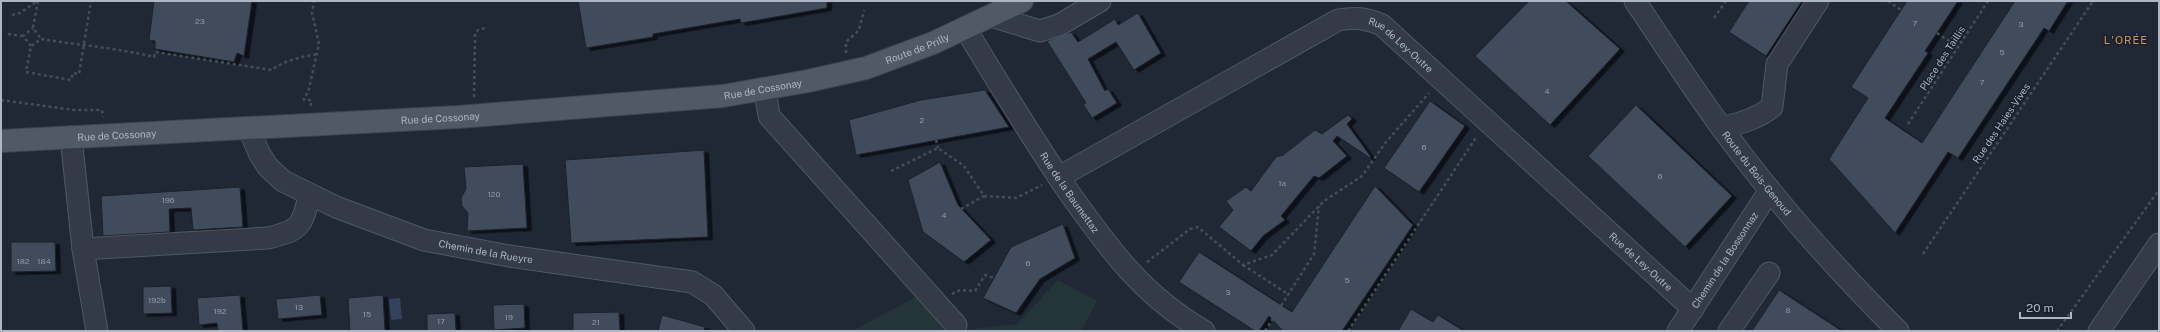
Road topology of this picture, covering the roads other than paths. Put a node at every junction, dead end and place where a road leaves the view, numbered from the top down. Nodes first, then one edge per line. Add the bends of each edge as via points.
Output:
1 (1022, 1) edge
2 (1100, 1) edge
3 (1635, 1) edge
4 (1818, 1) edge
5 (990, 16) junction
6 (965, 28) junction
7 (808, 81) joint
8 (765, 90) junction
9 (249, 128) junction
10 (1722, 128) junction
11 (71, 137) junction
12 (1, 141) edge
13 (1059, 177) junction
14 (1770, 190) junction
15 (309, 196) junction
16 (2159, 244) edge
17 (83, 249) junction
18 (1769, 273) dead end
19 (1693, 309) junction
20 (956, 325) dead end
21 (97, 331) edge
22 (744, 331) edge
23 (1204, 331) edge
24 (1678, 331) edge
25 (1729, 331) edge
26 (1898, 331) edge
27 (2099, 331) edge

1 - 5 main road, Route de Prilly
2 - 5 street via 1059,25 1040,31
3 - 10 street, Route du Bois-Genoud
4 - 10 street via 1777,64 1772,107 1746,122
5 - 6 main road, Route de Prilly
6 - 7 main road, Route de Prilly via 866,68
6 - 13 street, Rue de la Baumettaz
7 - 8 main road, Rue de Cossonay
8 - 9 main road, Rue de Cossonay via 723,96 536,111
8 - 20 street via 770,116
9 - 11 main road, Rue de Cossonay
9 - 15 street, Chemin de la Rueyre via 268,167 283,181
10 - 14 street, Route du Bois-Genoud
11 - 12 main road, Rue de Cossonay
11 - 17 street, Rue de Cossonay
13 - 19 street, Rue de Ley-Outre via 1338,20 1355,17 1368,19 1382,25
13 - 23 street, Rue de la Baumettaz via 1110,250 1147,290
14 - 19 street, Chemin de la Bossonnaz
14 - 26 street, Route du Bois-Genoud via 1856,289
15 - 17 street via 302,223 288,233 268,238
15 - 22 street, Chemin de la Rueyre via 424,240 509,256 692,282 713,295
16 - 27 street
17 - 21 street, Rue de Cossonay
18 - 25 street
19 - 24 street, Chemin de la Bossonnaz

